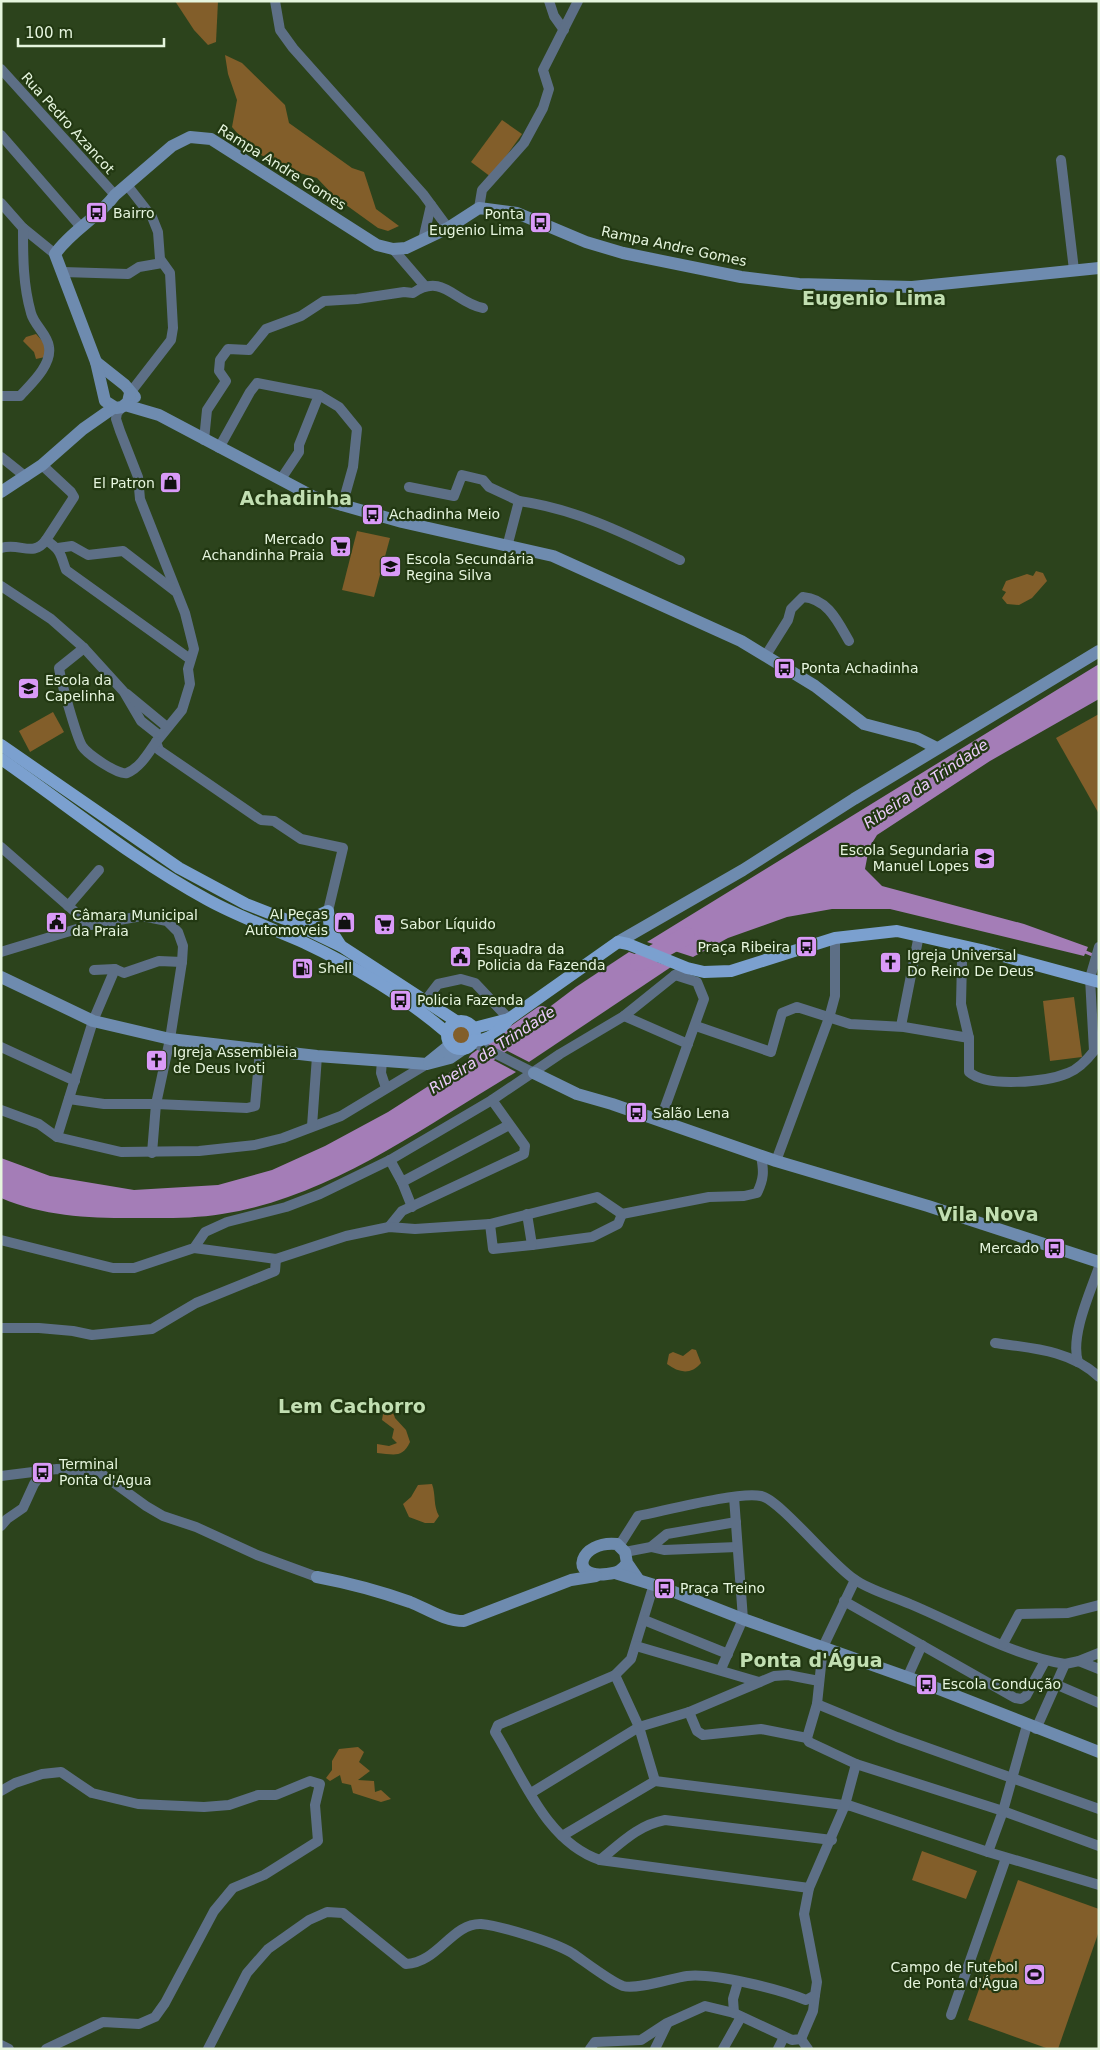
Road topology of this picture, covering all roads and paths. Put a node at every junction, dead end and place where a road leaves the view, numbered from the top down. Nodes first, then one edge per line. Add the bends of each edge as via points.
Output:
1 (275, 1) edge
2 (549, 1) edge
3 (578, 1) edge
4 (564, 30) junction
5 (1, 69) edge
6 (1, 135) edge
7 (1061, 160) dead end
8 (127, 185) junction
9 (115, 195) junction
10 (1, 203) edge
11 (431, 205) junction
12 (479, 208) junction
13 (80, 226) junction
14 (23, 228) junction
15 (448, 228) junction
16 (423, 240) junction
17 (393, 249) junction
18 (55, 254) junction
19 (162, 263) junction
20 (1099, 268) edge
21 (1074, 270) junction
22 (63, 272) junction
23 (424, 285) junction
24 (483, 308) dead end
25 (96, 362) junction
26 (121, 383) junction
27 (319, 395) junction
28 (1, 396) edge
29 (119, 402) junction
30 (204, 440) junction
31 (219, 448) junction
32 (1, 457) edge
33 (42, 466) junction
34 (26, 477) junction
35 (281, 479) junction
36 (409, 487) dead end
37 (1, 492) edge
38 (519, 501) junction
39 (342, 506) junction
40 (46, 540) junction
41 (507, 547) junction
42 (1, 548) edge
43 (58, 548) junction
44 (680, 560) dead end
45 (1, 586) edge
46 (176, 591) junction
47 (850, 641) dead end
48 (84, 648) junction
49 (1099, 651) edge
50 (766, 656) junction
51 (190, 659) junction
52 (124, 692) junction
53 (167, 727) junction
54 (158, 739) junction
55 (1, 745) edge
56 (937, 748) junction
57 (1, 759) edge
58 (1, 847) edge
59 (100, 870) dead end
60 (68, 906) junction
61 (328, 911) junction
62 (287, 920) junction
63 (90, 925) junction
64 (919, 935) junction
65 (835, 938) junction
66 (623, 943) junction
67 (341, 946) junction
68 (966, 946) junction
69 (1099, 947) edge
70 (1, 952) edge
71 (182, 962) junction
72 (687, 968) junction
73 (115, 969) junction
74 (94, 970) dead end
75 (675, 975) junction
76 (1093, 976) edge
77 (1, 977) edge
78 (425, 1001) junction
79 (624, 1016) junction
80 (829, 1018) junction
81 (510, 1019) junction
82 (93, 1021) junction
83 (456, 1021) junction
84 (696, 1026) junction
85 (901, 1026) junction
86 (446, 1032) junction
87 (969, 1038) junction
88 (170, 1039) junction
89 (474, 1041) junction
90 (688, 1044) junction
91 (450, 1045) junction
92 (1, 1047) edge
93 (260, 1050) junction
94 (317, 1056) junction
95 (382, 1061) junction
96 (427, 1064) junction
97 (534, 1073) junction
98 (75, 1081) junction
99 (386, 1088) junction
100 (69, 1099) junction
101 (492, 1100) junction
102 (156, 1104) junction
103 (1, 1110) edge
104 (660, 1121) junction
105 (509, 1125) junction
106 (312, 1126) junction
107 (57, 1137) junction
108 (152, 1153) junction
109 (761, 1156) junction
110 (390, 1160) junction
111 (776, 1161) junction
112 (402, 1182) junction
113 (412, 1207) junction
114 (527, 1214) junction
115 (622, 1214) junction
116 (490, 1224) junction
117 (389, 1227) junction
118 (1, 1240) edge
119 (532, 1245) junction
120 (194, 1248) junction
121 (276, 1259) junction
122 (1099, 1262) edge
123 (1099, 1267) edge
124 (1, 1328) edge
125 (995, 1343) dead end
126 (1078, 1362) junction
127 (1097, 1373) edge
128 (43, 1472) junction
129 (1, 1476) edge
130 (734, 1497) junction
131 (736, 1522) junction
132 (1, 1526) edge
133 (651, 1547) junction
134 (737, 1548) junction
135 (624, 1554) junction
136 (582, 1561) junction
137 (614, 1573) junction
138 (596, 1576) junction
139 (317, 1577) joint
140 (638, 1579) junction
141 (571, 1580) junction
142 (855, 1580) junction
143 (654, 1584) junction
144 (844, 1601) junction
145 (1099, 1605) edge
146 (743, 1619) junction
147 (644, 1620) junction
148 (1003, 1644) junction
149 (922, 1645) junction
150 (636, 1646) junction
151 (824, 1647) junction
152 (1099, 1653) edge
153 (728, 1654) junction
154 (1045, 1660) junction
155 (1079, 1661) junction
156 (1065, 1664) junction
157 (721, 1669) junction
158 (1099, 1670) edge
159 (615, 1675) junction
160 (906, 1678) junction
161 (819, 1680) junction
162 (759, 1682) junction
163 (1054, 1684) junction
164 (1099, 1703) edge
165 (817, 1704) junction
166 (689, 1712) junction
167 (1032, 1727) junction
168 (639, 1728) junction
169 (807, 1738) junction
170 (1099, 1752) edge
171 (856, 1764) junction
172 (1012, 1777) junction
173 (655, 1781) junction
174 (1, 1791) edge
175 (531, 1793) junction
176 (845, 1805) junction
177 (1099, 1809) edge
178 (1003, 1811) junction
179 (562, 1836) junction
180 (832, 1840) junction
181 (1099, 1846) edge
182 (988, 1852) junction
183 (1006, 1858) junction
184 (600, 1860) junction
185 (1099, 1886) edge
186 (809, 1888) junction
187 (738, 1982) junction
188 (815, 1995) junction
189 (737, 2015) junction
190 (951, 2015) dead end
191 (668, 2023) junction
192 (784, 2037) junction
193 (801, 2039) junction
194 (1, 2046) edge
195 (9, 2049) edge
196 (46, 2049) edge
197 (208, 2049) edge
198 (590, 2049) edge
199 (655, 2049) edge
200 (723, 2049) edge
201 (778, 2049) edge
202 (808, 2049) edge

1 - 11 street via 280,30 293,48
2 - 4 street
3 - 4 street
4 - 12 street via 542,70 548,89 542,108 524,143 482,190
5 - 9 street, Rua Pedro Azancot
6 - 13 street
7 - 21 street
8 - 9 street
8 - 17 street, Rampa Andre Gomes via 172,146 190,137 211,139 377,245
8 - 19 street via 152,217 158,232
9 - 13 street
10 - 14 street
11 - 15 street
11 - 16 street
12 - 15 street
12 - 21 street, Rampa Andre Gomes via 518,213 586,242 623,253 742,277 799,284 912,287
13 - 18 street
14 - 18 street
14 - 28 street via 23,275 31,315 49,346 48,360 20,396
15 - 16 street
16 - 17 street via 406,248
17 - 23 street
18 - 22 street
19 - 22 street via 139,267 128,274
19 - 29 street via 170,273 171,340
20 - 21 street, Rampa Andre Gomes
22 - 25 street
23 - 24 street via 439,285 475,307
23 - 30 street via 413,293 324,301 301,316 266,328 249,350 228,350 220,360 219,371 226,380 206,410
25 - 26 street
25 - 29 street
26 - 29 street via 127,388
26 - 29 street via 109,385 104,391
27 - 31 street via 257,383
27 - 35 street via 299,452
27 - 39 street via 339,407 357,428 353,467
29 - 30 street via 159,415
29 - 33 street
29 - 46 street via 116,419 138,477 140,499
30 - 31 street
31 - 35 street
32 - 34 street
33 - 34 street
33 - 40 street via 74,497
34 - 37 street
35 - 39 street via 314,497
36 - 38 street via 454,496 462,475 483,480 488,487
38 - 41 street
38 - 44 street via 541,504 593,520
39 - 41 street
40 - 42 street via 41,548 34,550 21,546
40 - 43 street
41 - 50 street via 553,556 716,629
43 - 46 street via 72,546 88,555 123,551
43 - 51 street via 66,570
45 - 48 street via 51,620
46 - 51 street via 194,649
47 - 50 street via 834,615 820,602 803,597 791,609 788,620
48 - 52 street
48 - 54 street via 59,668 82,746 122,774 140,763
49 - 56 street
50 - 56 street via 827,695 864,724 917,738
51 - 53 street via 187,695 182,710
52 - 53 street
52 - 54 street via 141,721
53 - 54 street
54 - 61 street via 159,750 261,820 274,822 301,839 343,848
55 - 62 main road via 179,868 246,904
56 - 66 street
57 - 86 main road via 121,847 174,880 210,901 329,955
58 - 60 street
59 - 60 street
60 - 63 street
61 - 62 main road via 304,922
61 - 67 main road via 330,929
62 - 67 main road
63 - 70 street
63 - 71 street via 142,916 166,922 178,932 183,946
64 - 65 main road via 897,931
64 - 68 main road
64 - 85 street
65 - 72 main road via 731,971 704,972
65 - 80 street via 834,996
66 - 72 main road
66 - 81 main road
67 - 78 main road
68 - 76 main road
68 - 87 street via 962,960 961,1004
69 - 76 street
71 - 73 street via 159,962 124,973
71 - 88 street
72 - 75 street
73 - 74 street
73 - 82 street
75 - 79 street
75 - 84 street via 697,982 704,999
76 - 87 street via 1094,1050 1069,1073 1046,1079 1005,1081 976,1078 969,1072
77 - 82 street
78 - 81 street via 438,984 461,979 475,984
78 - 83 main road
79 - 90 street
79 - 97 street
80 - 84 street via 797,1007 782,1013 771,1052
80 - 85 street via 850,1024
80 - 111 street
81 - 89 main road via 482,1041
82 - 88 street
82 - 98 street
83 - 86 main road
83 - 89 main road via 464,1021
84 - 90 street
85 - 87 street
86 - 91 main road
88 - 93 street
88 - 102 street
89 - 91 main road
89 - 96 street via 450,1058
89 - 97 street
90 - 104 street
91 - 96 street
92 - 98 street
93 - 94 street
93 - 102 street via 255,1106
94 - 95 street
94 - 106 street
95 - 96 street
95 - 99 street via 381,1073
96 - 99 street
97 - 101 street
97 - 104 street via 564,1090
98 - 100 street
99 - 106 street via 341,1116
100 - 102 street via 104,1104
100 - 107 street
101 - 105 street
101 - 110 street
102 - 108 street
103 - 107 street via 39,1124
104 - 109 street
105 - 112 street
105 - 113 street via 525,1146 524,1154
106 - 108 street via 255,1145
107 - 108 street via 121,1152
109 - 111 street
109 - 115 street via 764,1173 757,1193 709,1197
110 - 112 street
110 - 120 street via 320,1194 205,1232
111 - 122 street
112 - 113 street
113 - 117 street via 402,1212
114 - 115 street via 598,1197
114 - 116 street
114 - 119 street
115 - 119 street via 618,1224 592,1237
116 - 117 street via 415,1229
116 - 119 street via 493,1248
117 - 121 street via 346,1236
118 - 120 street via 113,1268 134,1268
120 - 121 street
121 - 124 street via 275,1271 196,1303 152,1329 92,1336 39,1328
123 - 126 street via 1079,1330
125 - 126 street via 1050,1351
126 - 127 street
128 - 129 street
128 - 132 street via 24,1508
128 - 139 street via 73,1469 99,1472 163,1516
130 - 131 street
130 - 135 street via 638,1516
130 - 142 street via 764,1496
131 - 133 street via 667,1534
131 - 134 street
133 - 134 street via 664,1550
133 - 135 street
134 - 146 street
135 - 136 street via 611,1543 592,1548
135 - 137 street via 622,1570
135 - 140 street
136 - 138 street via 584,1568
136 - 141 street
137 - 138 street
137 - 140 street
138 - 141 street
139 - 141 street via 365,1587 452,1621 464,1621
140 - 143 street
142 - 144 street
142 - 148 street
143 - 146 street
143 - 147 street
144 - 149 street
144 - 151 street
145 - 148 street via 1068,1614 1020,1614
146 - 151 street
146 - 153 street
147 - 150 street
147 - 153 street
148 - 154 street
149 - 154 street via 1020,1699 1026,1696
149 - 160 street
150 - 157 street
150 - 159 street via 631,1658
151 - 160 street
151 - 161 street
152 - 155 street
153 - 157 street
154 - 156 street
155 - 156 street
155 - 158 street
156 - 163 street
157 - 162 street
159 - 168 street
159 - 175 street via 495,1728
160 - 167 street
161 - 162 street via 788,1675
161 - 165 street
162 - 166 street
163 - 164 street
163 - 167 street
165 - 169 street
165 - 172 street via 898,1737
166 - 168 street
166 - 169 street via 702,1735 761,1729
167 - 170 street
167 - 172 street
168 - 173 street
168 - 175 street
169 - 171 street via 809,1742
171 - 176 street
171 - 178 street
172 - 177 street
172 - 178 street
173 - 176 street
173 - 179 street
174 - 196 street via 42,1774 60,1772 92,1793 138,1804 204,1807 229,1805 258,1794 276,1795 310,1780 320,1784 315,1806 318,1841 264,1875 233,1888 214,1911 155,2017 139,2024 103,2022
175 - 179 street
176 - 180 street
176 - 182 street
178 - 181 street
178 - 182 street
179 - 184 street via 584,1854
180 - 184 street via 665,1820 637,1830
180 - 186 street
182 - 183 street
183 - 185 street
183 - 190 street
184 - 186 street
186 - 188 street via 804,1914 817,1982
187 - 188 street via 806,2000
187 - 189 street via 733,1999
187 - 197 street via 688,1976 624,1986 569,1951 516,1932 479,1924 457,1933 433,1955 417,1963 406,1964 343,1913 328,1912 309,1920 268,1949 247,1973
188 - 193 street via 813,2011
189 - 191 street via 705,2006
189 - 192 street
189 - 200 street
191 - 198 street via 641,2040 595,2042
191 - 199 street
192 - 193 street
192 - 201 street
193 - 202 street
194 - 195 street

